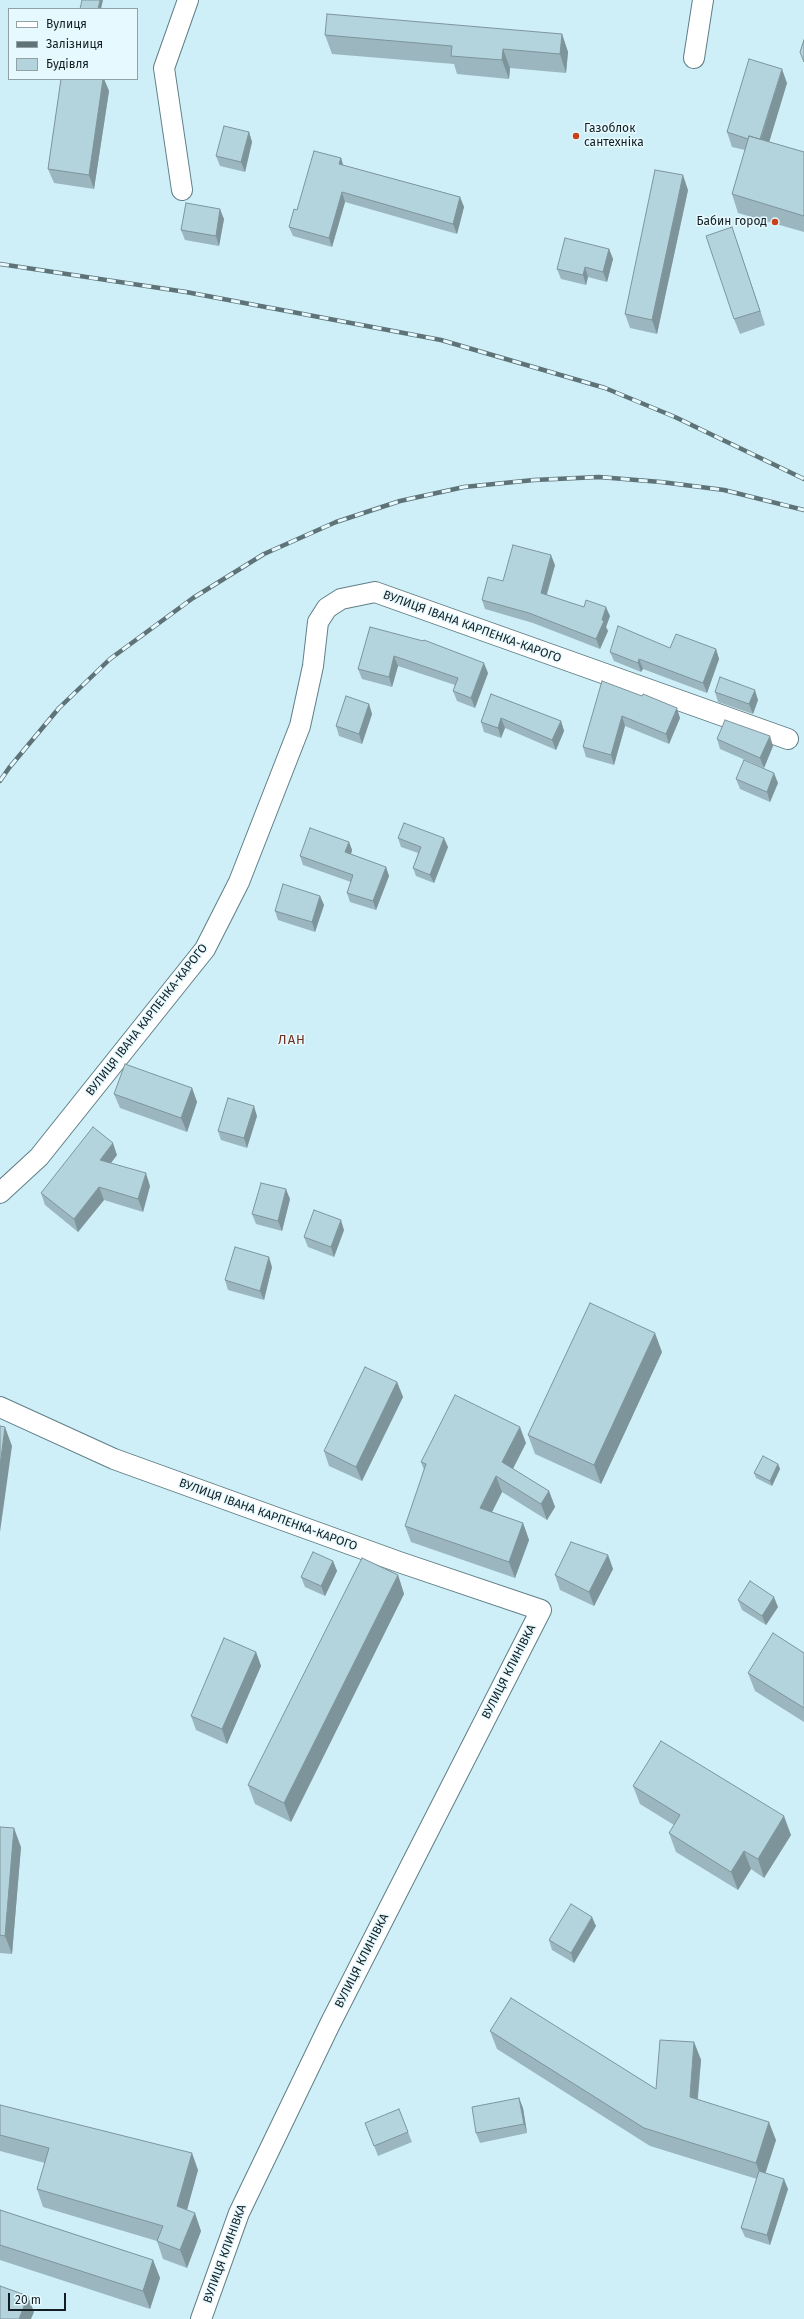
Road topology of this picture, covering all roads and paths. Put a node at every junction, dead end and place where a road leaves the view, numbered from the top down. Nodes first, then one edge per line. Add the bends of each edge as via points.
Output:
1 (188, 0) edge
2 (703, 0) edge
3 (694, 58) dead end
4 (182, 190) dead end
5 (788, 739) dead end
6 (0, 1193) edge
7 (0, 1407) edge
8 (541, 1610) joint
9 (201, 2319) edge

1 - 4 street via 164,68
2 - 3 street
5 - 6 street, ВУЛИЦЯ ІВАНА КАРПЕНКА-КАРОГО via 375,592 341,599 327,608 318,622 313,666 300,726 239,882 205,949 39,1157
7 - 8 street, ВУЛИЦЯ ІВАНА КАРПЕНКА-КАРОГО via 114,1459 399,1562
8 - 9 street, ВУЛИЦЯ КЛИНІВКА via 333,2017 242,2206

